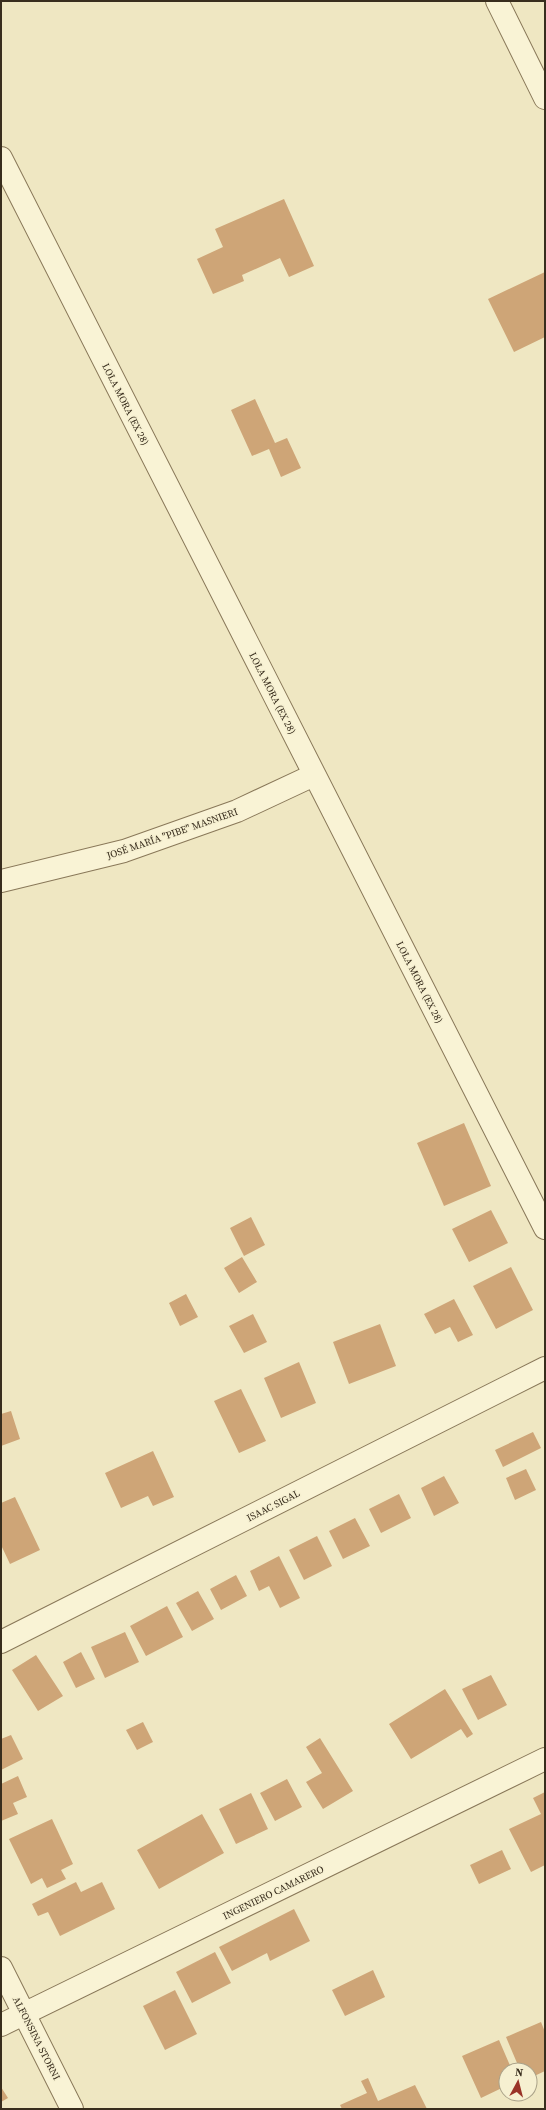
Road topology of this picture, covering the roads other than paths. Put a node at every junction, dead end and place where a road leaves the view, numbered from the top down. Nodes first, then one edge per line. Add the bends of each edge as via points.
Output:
1 (497, 1) edge
2 (545, 98) edge
3 (1, 158) edge
4 (314, 775) junction
5 (1, 881) edge
6 (545, 1228) edge
7 (545, 1368) edge
8 (1, 1642) edge
9 (545, 1759) edge
10 (1, 1968) edge
11 (24, 2013) junction
12 (1, 2024) edge
13 (72, 2109) edge

1 - 2 street
3 - 4 street, LOLA MORA (EX 28)
4 - 5 street, JOSÉ MARÍA "PIBE" MASNIERI via 237,811 124,851
4 - 6 street, LOLA MORA (EX 28)
7 - 8 street, ISAAC SIGAL
9 - 11 street, INGENIERO CAMARERO
10 - 11 street, ALFONSINA STORNI
11 - 12 street, INGENIERO CAMARERO
11 - 13 street, ALFONSINA STORNI

